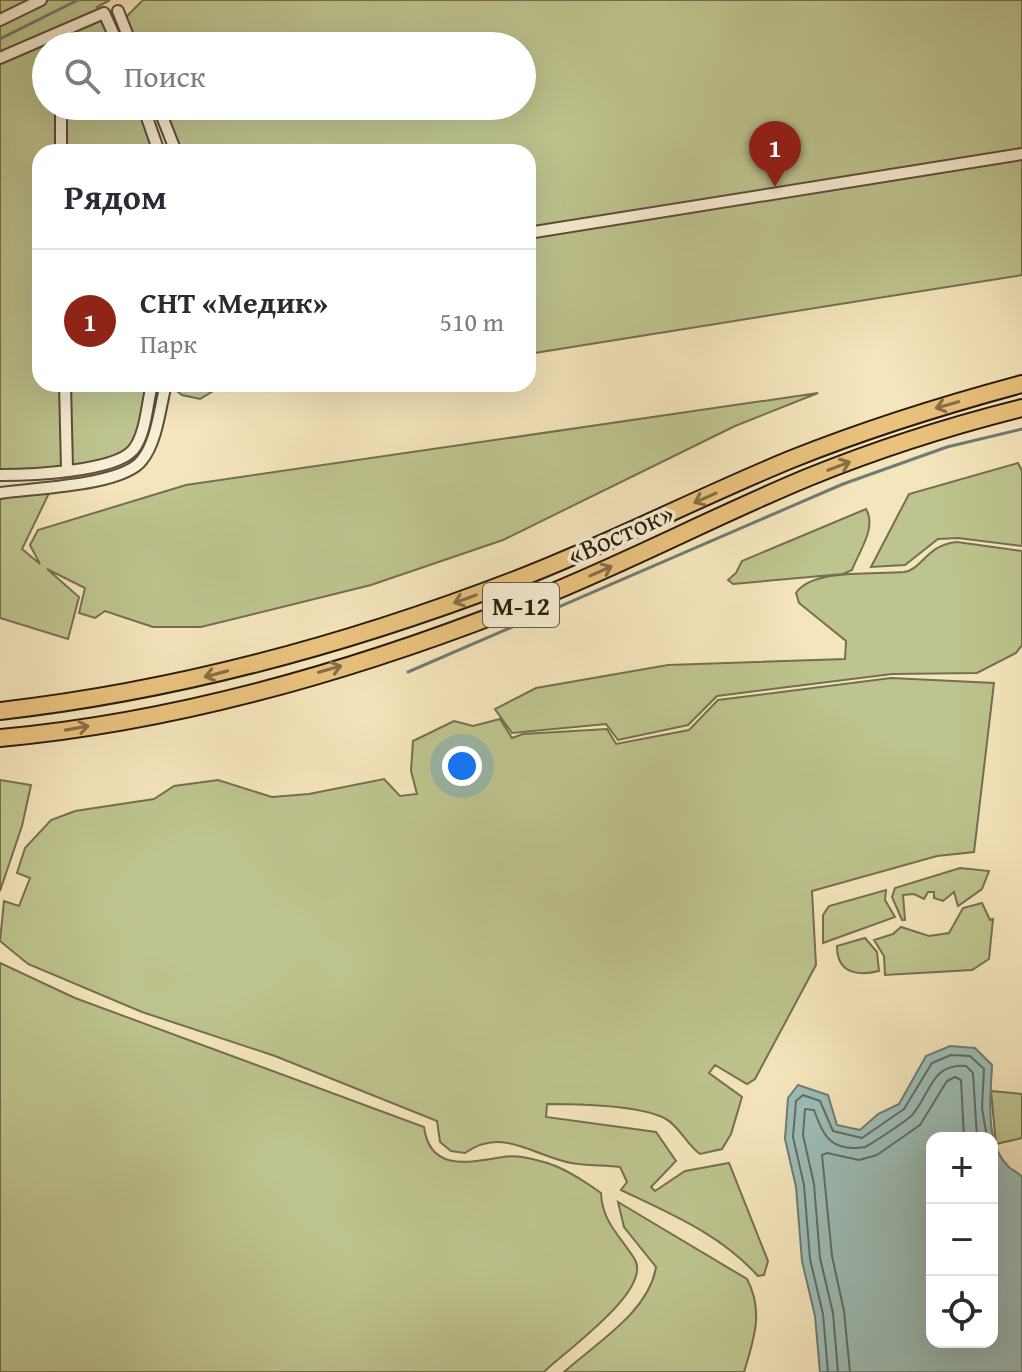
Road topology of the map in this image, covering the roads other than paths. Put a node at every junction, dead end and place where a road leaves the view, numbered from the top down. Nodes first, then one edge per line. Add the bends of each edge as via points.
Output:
1 (41, 0) edge
2 (118, 11) dead end
3 (0, 20) edge
4 (61, 32) edge
5 (113, 32) edge
6 (126, 32) edge
7 (32, 44) edge
8 (0, 58) edge
9 (61, 120) edge
10 (148, 120) edge
11 (163, 120) edge
12 (61, 144) edge
13 (156, 144) edge
14 (173, 144) edge
15 (1022, 154) edge
16 (536, 232) edge
17 (1022, 384) edge
18 (65, 392) edge
19 (150, 392) edge
20 (164, 392) edge
21 (1022, 408) edge
22 (67, 469) junction
23 (0, 475) edge
24 (0, 493) edge
25 (0, 711) edge
26 (0, 738) edge

1 - 3 street
2 - 6 street
4 - 5 street via 104,13
7 - 8 street
9 - 12 street
10 - 13 street
11 - 14 street
15 - 16 street
17 -> 25 highway, «Восток» / М-12 via 871,429 517,580 405,619 207,676
18 - 22 street
19 - 22 street via 132,451 115,461
20 - 24 street via 144,459 134,468 102,479
26 -> 21 highway, «Восток» / М-12 via 182,709 364,659 521,606 809,477
22 - 23 street

